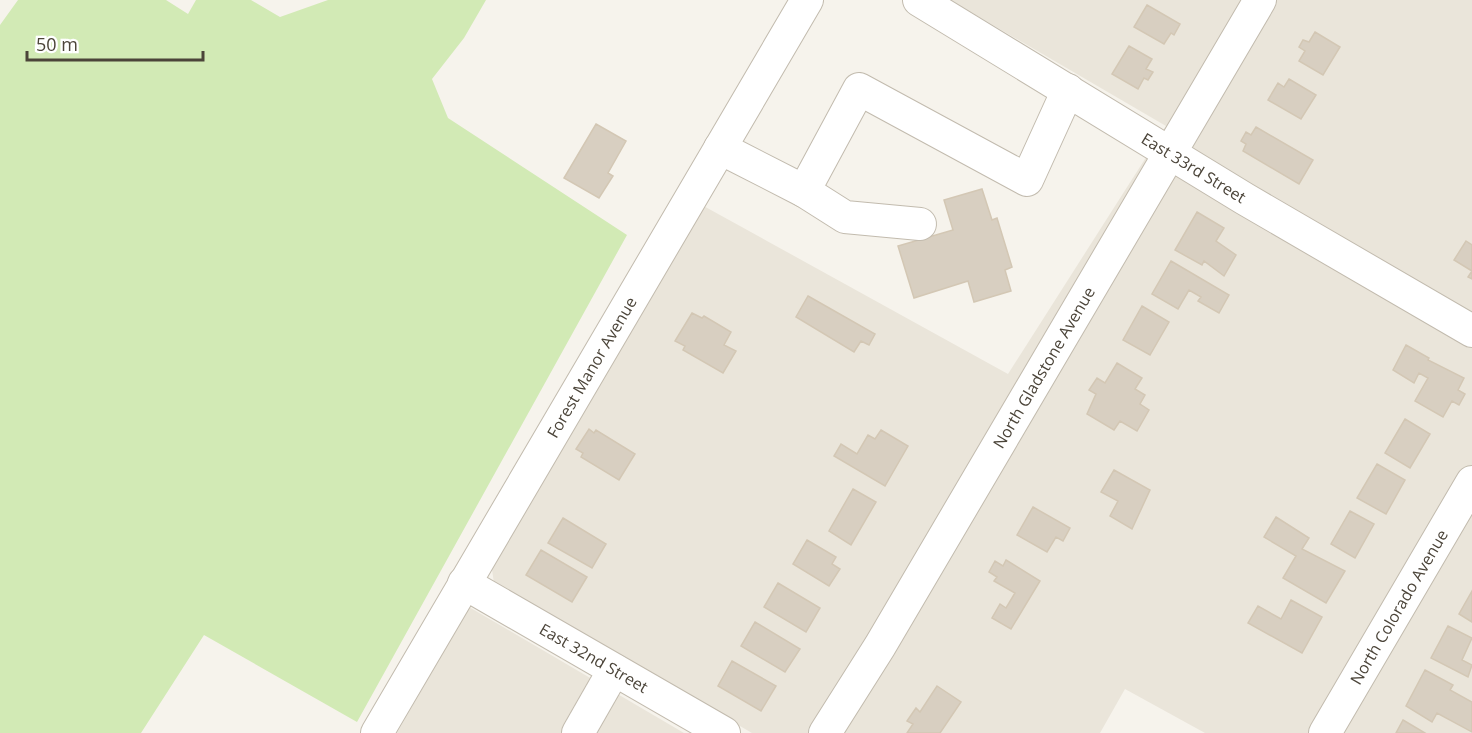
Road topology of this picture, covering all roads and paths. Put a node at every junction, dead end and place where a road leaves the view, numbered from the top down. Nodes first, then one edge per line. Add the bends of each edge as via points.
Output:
1 (807, 0) edge
2 (919, 0) edge
3 (1260, 0) edge
4 (1068, 90) junction
5 (720, 148) junction
6 (1171, 152) junction
7 (804, 191) junction
8 (920, 224) dead end
9 (1472, 331) edge
10 (1472, 482) edge
11 (465, 583) junction
12 (614, 670) junction
13 (377, 733) edge
14 (578, 733) edge
15 (724, 733) edge
16 (825, 733) edge
17 (1325, 733) edge

1 - 5 street, Forest Manor Avenue
2 - 4 street, East 33rd Street
3 - 6 street, North Gladstone Avenue
4 - 6 street, East 33rd Street
4 - 7 street via 1028,180 859,89
5 - 7 street
5 - 11 street, Forest Manor Avenue
6 - 9 street, East 33rd Street
6 - 16 street, North Gladstone Avenue
7 - 8 street via 845,217
10 - 17 street, North Colorado Avenue
11 - 12 street, East 32nd Street
11 - 13 street, Forest Manor Avenue
12 - 14 street
12 - 15 street, East 32nd Street

